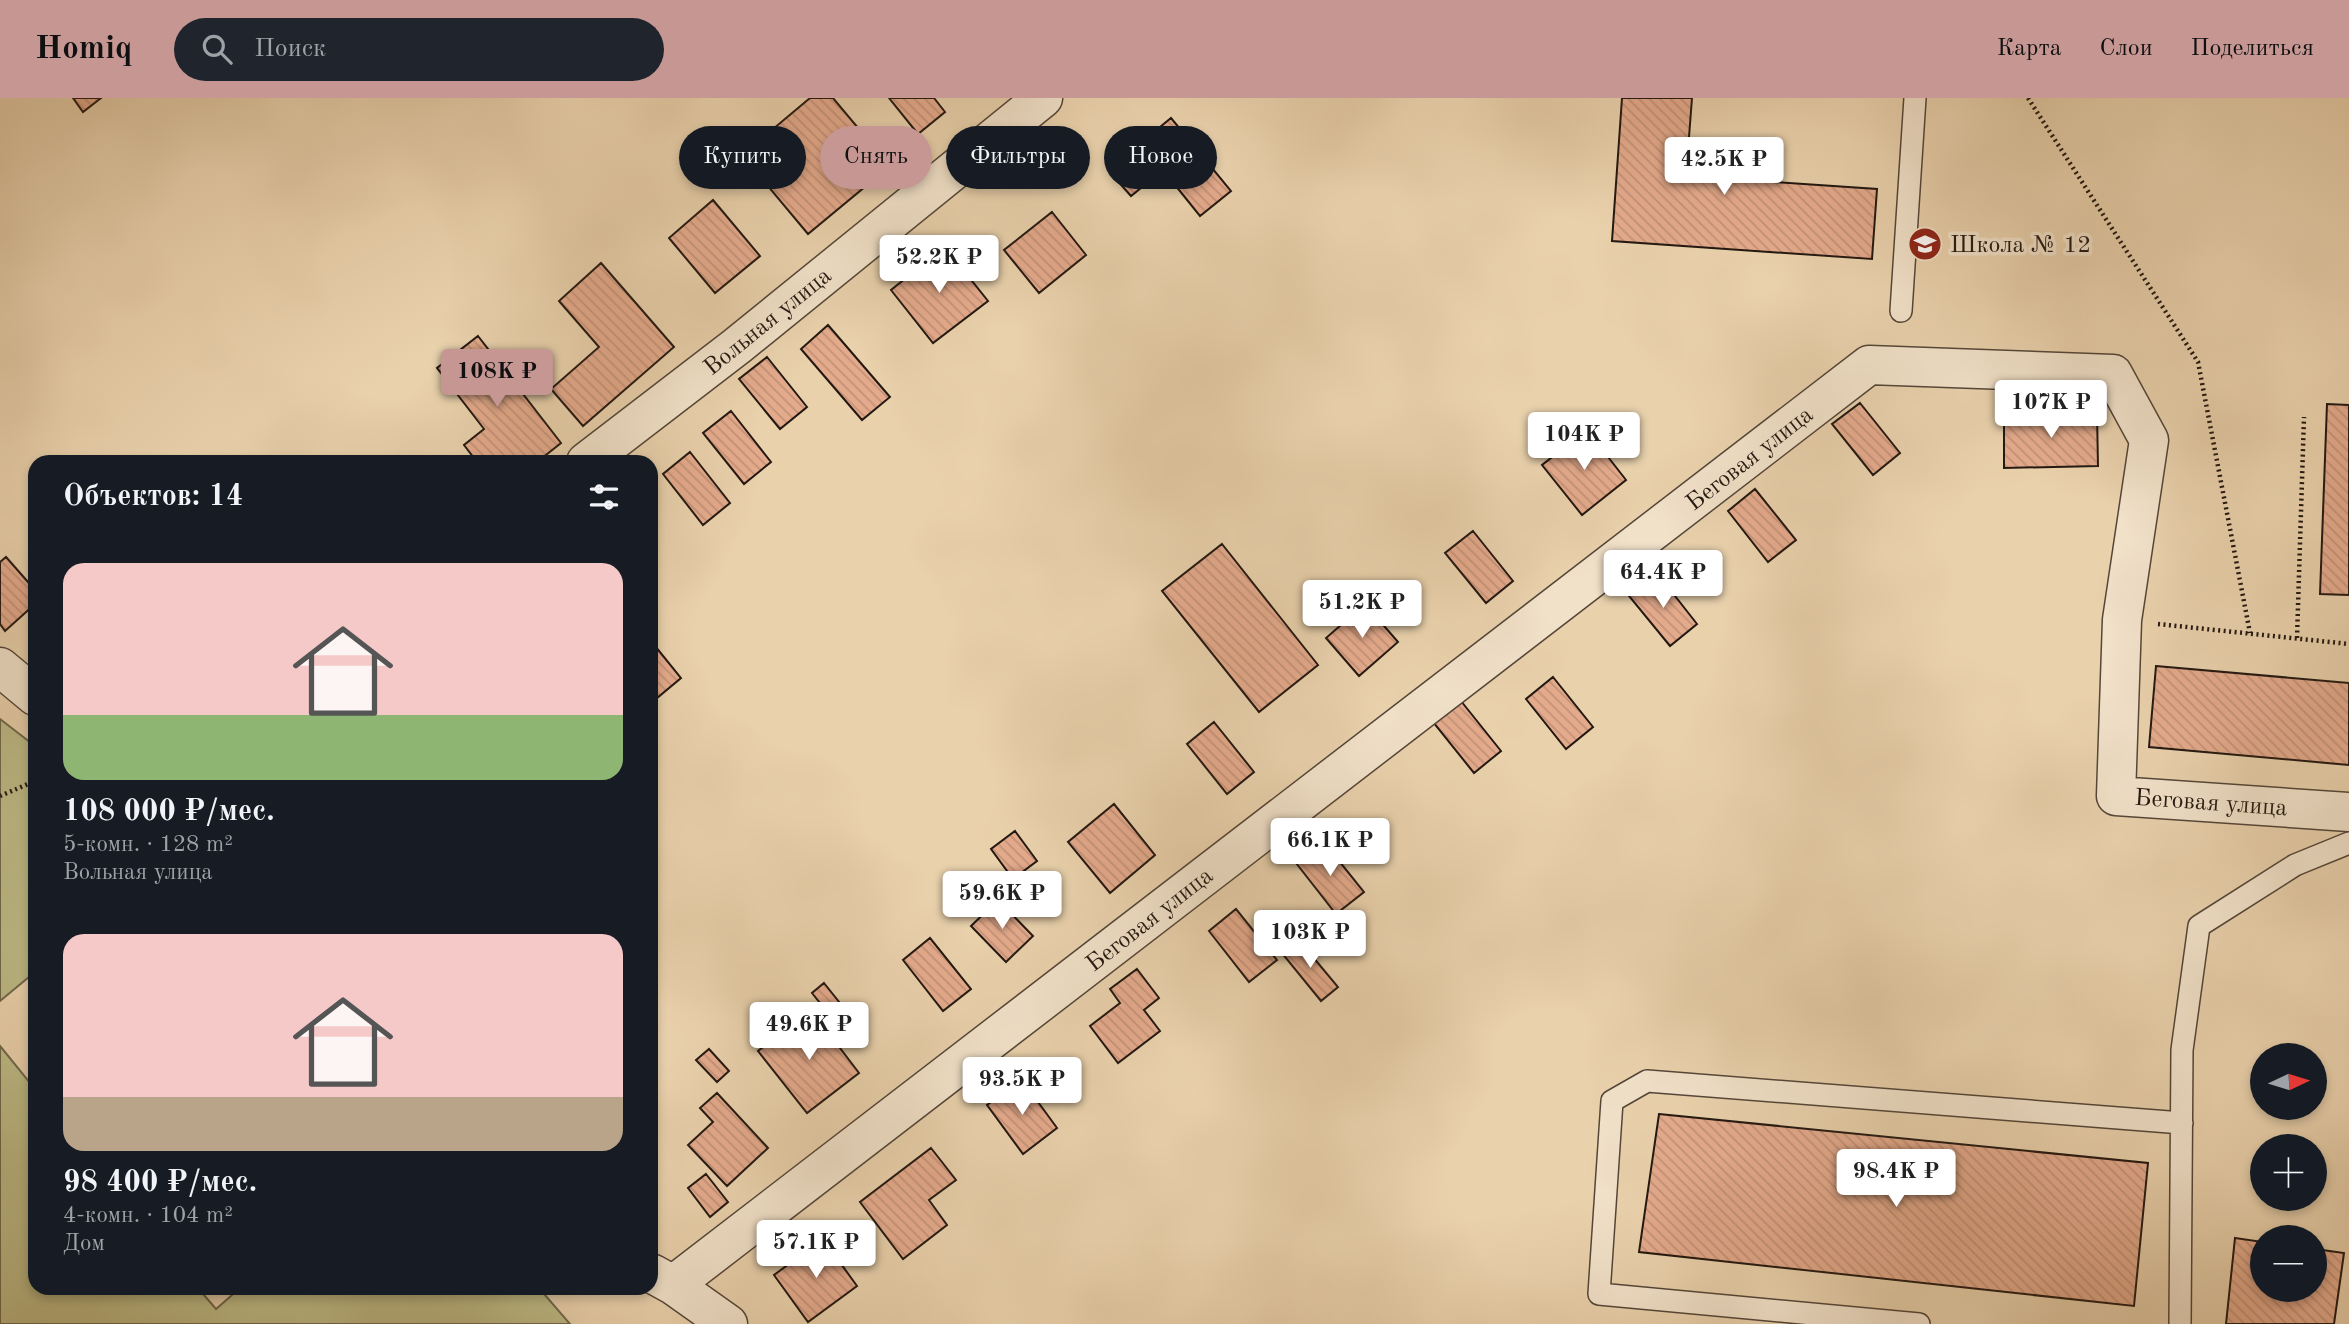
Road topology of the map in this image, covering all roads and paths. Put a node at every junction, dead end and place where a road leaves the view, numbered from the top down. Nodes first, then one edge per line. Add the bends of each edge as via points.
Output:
1 (1043, 98) edge
2 (1915, 98) edge
3 (2028, 98) edge
4 (1901, 311) dead end
5 (2304, 417) dead end
6 (595, 455) edge
7 (2122, 620) junction
8 (2250, 633) junction
9 (2297, 638) junction
10 (2349, 644) edge
11 (0, 667) edge
12 (28, 690) edge
13 (28, 784) edge
14 (0, 796) edge
15 (2349, 811) edge
16 (2349, 843) edge
17 (2182, 1124) junction
18 (662, 1279) edge
19 (728, 1324) edge
20 (1919, 1324) edge
21 (2180, 1324) edge

1 - 6 street, Вольная улица
2 - 4 lane
3 - 8 path via 2198,362
5 - 9 path
7 - 8 path
7 - 15 street, Беговая улица via 2116,796
7 - 18 street, Беговая улица via 2149,440 2113,374 1869,365
8 - 9 path
9 - 10 path
11 - 12 street
13 - 14 path
16 - 17 lane via 2295,865 2199,926 2182,1050
17 - 20 lane via 1647,1081 1612,1101 1599,1294
17 - 21 lane
18 - 19 street

